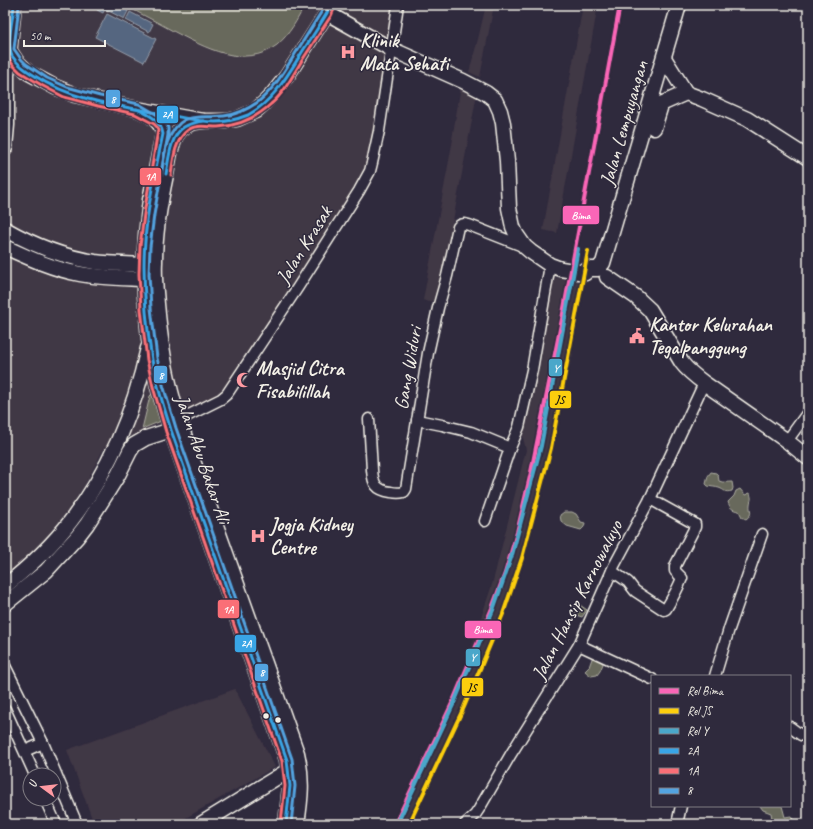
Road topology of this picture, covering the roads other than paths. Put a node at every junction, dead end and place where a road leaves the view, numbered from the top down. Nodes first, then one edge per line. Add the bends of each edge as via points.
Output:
1 (14, 5) edge
2 (398, 5) edge
3 (679, 5) edge
4 (328, 9) edge
5 (391, 48) junction
6 (9, 50) junction
7 (664, 58) junction
8 (686, 93) junction
9 (655, 107) junction
10 (137, 109) junction
11 (203, 121) junction
12 (5, 148) edge
13 (808, 158) edge
14 (5, 229) edge
15 (5, 247) edge
16 (525, 247) junction
17 (60, 254) junction
18 (144, 265) junction
19 (550, 265) junction
20 (56, 268) junction
21 (585, 273) junction
22 (607, 277) junction
23 (144, 279) junction
24 (149, 340) junction
25 (704, 383) junction
26 (808, 412) edge
27 (369, 419) dead end
28 (417, 420) junction
29 (175, 425) junction
30 (787, 441) junction
31 (510, 448) junction
32 (808, 458) edge
33 (650, 499) junction
34 (485, 521) dead end
35 (762, 534) dead end
36 (612, 571) junction
37 (5, 586) edge
38 (5, 604) edge
39 (579, 645) junction
40 (5, 666) edge
41 (715, 675) edge
42 (651, 679) edge
43 (5, 709) edge
44 (791, 728) edge
45 (808, 738) edge
46 (42, 743) junction
47 (25, 751) junction
48 (32, 767) edge
49 (289, 770) junction
50 (49, 807) edge
51 (681, 807) edge
52 (56, 824) edge
53 (76, 824) edge
54 (201, 824) edge
55 (286, 824) edge
56 (297, 824) edge
57 (465, 824) edge
58 (677, 824) edge

1 - 6 street
2 - 5 street, Jalan Krasak
3 - 7 street, Jalan Lempuyangan
4 - 5 street
4 - 11 street via 272,96 255,111 236,119
5 - 16 street via 463,81 495,100 503,123 510,218 516,234
5 - 29 street, Jalan Krasak via 376,147 370,171 363,185 227,394
6 - 10 street via 23,68 55,87 75,95
6 - 12 street
7 - 8 street
7 - 9 street, Jalan Lempuyangan
8 - 9 street
8 - 13 street via 747,119
9 - 21 street, Jalan Lempuyangan via 603,263 598,269 588,269
9 - 22 street, Jalan Lempuyangan via 612,268
10 - 11 street
10 - 18 street, Jalan Abu Bakar Ali via 157,120 163,129 150,200
11 - 29 street, Jalan Abu Bakar Ali via 185,125 173,142 160,202 157,234 155,278 160,334 174,403
14 - 17 street
15 - 20 street
16 - 19 street
16 - 28 street, Gang Widuri via 469,225 463,224 458,227 428,353
17 - 18 street via 94,262
17 - 20 street
18 - 23 street, Jalan Abu Bakar Ali
19 - 21 street
19 - 31 street via 532,370 519,427
20 - 23 street via 93,276
21 - 22 street via 587,277 594,279
22 - 25 street via 650,310 686,368
23 - 24 street, Jalan Abu Bakar Ali
24 - 29 street, Jalan Abu Bakar Ali via 158,387
24 - 37 street via 125,425 116,448 96,484 60,534 27,568
25 - 30 street
25 - 33 street, Jalan Hansip Karnowaluyo
26 - 30 street
27 - 28 street, Gang Widuri via 374,484 382,490 401,493 406,489
28 - 31 street via 471,432
29 - 38 street via 134,445 106,496 77,537 46,570
29 - 49 street, Jalan Abu Bakar Ali
29 - 56 street, Jalan Abu Bakar Ali via 194,465 297,754 302,786
30 - 32 street
31 - 34 street
33 - 36 street, Jalan Hansip Karnowaluyo
33 - 36 street via 695,524 674,566 682,578 674,596 664,610 635,591 628,582
35 - 41 street
36 - 39 street, Jalan Hansip Karnowaluyo
39 - 42 street
39 - 57 street, Jalan Hansip Karnowaluyo via 479,809
40 - 46 street
43 - 47 street
44 - 45 street
46 - 47 street
46 - 53 street
47 - 48 street
49 - 54 street
49 - 55 street, Jalan Abu Bakar Ali
50 - 52 street
51 - 58 street

